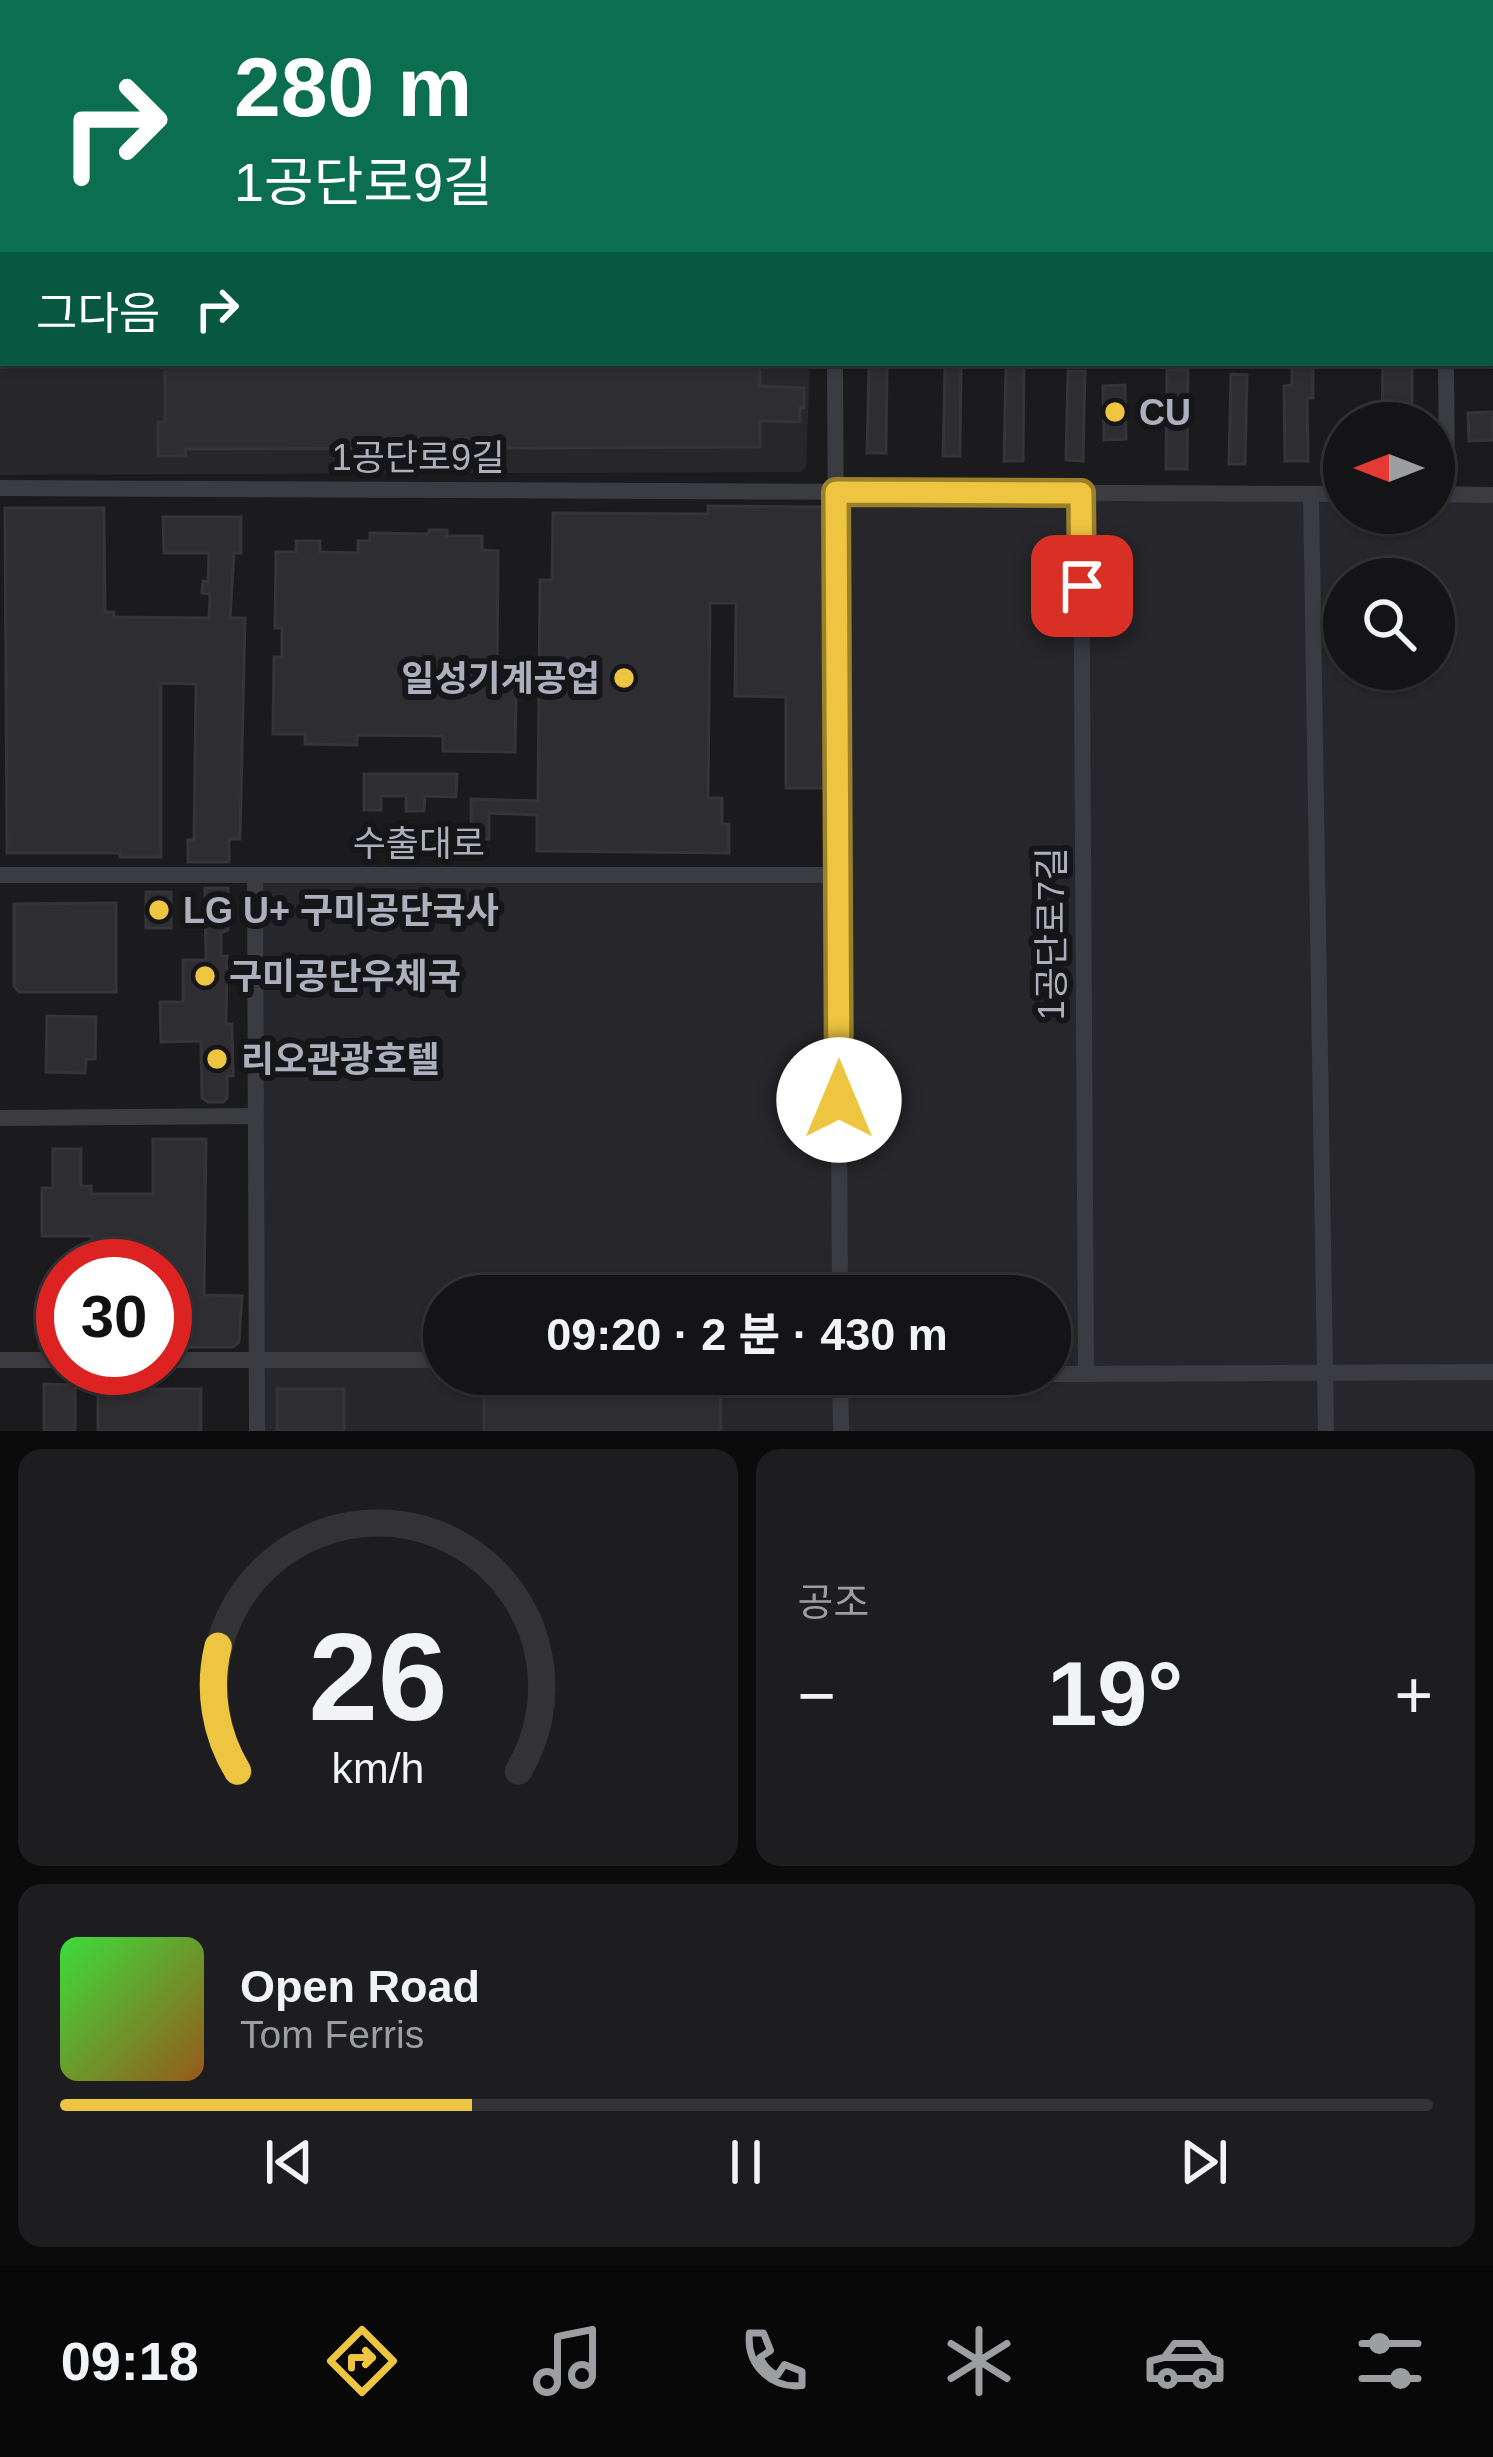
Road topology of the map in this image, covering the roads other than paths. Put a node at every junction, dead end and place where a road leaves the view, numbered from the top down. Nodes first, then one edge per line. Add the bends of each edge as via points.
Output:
1 (836, 366) edge
2 (1446, 366) edge
3 (1445, 402) edge
4 (0, 488) edge
5 (836, 492) junction
6 (1081, 493) junction
7 (1310, 494) junction
8 (1323, 494) edge
9 (1455, 495) edge
10 (1493, 495) edge
11 (0, 875) edge
12 (838, 875) junction
13 (255, 876) junction
14 (256, 1116) junction
15 (0, 1118) edge
16 (840, 1275) edge
17 (0, 1360) edge
18 (36, 1360) edge
19 (192, 1360) edge
20 (257, 1360) junction
21 (423, 1360) edge
22 (1325, 1372) junction
23 (1493, 1372) edge
24 (1071, 1374) edge
25 (1086, 1374) junction
26 (840, 1395) edge
27 (257, 1431) edge
28 (841, 1431) edge
29 (1326, 1431) edge

1 - 5 street
2 - 3 street
4 - 5 street, 1공단로9길
5 - 6 street, 1공단로9길
5 - 12 street
6 - 7 street, 1공단로9길
6 - 25 street, 1공단로7길
7 - 8 street, 1공단로9길
7 - 22 street
9 - 10 street
11 - 13 street, 수출대로
12 - 13 street, 수출대로
12 - 16 street
13 - 14 street
14 - 15 street
14 - 20 street
17 - 18 street
19 - 20 street
20 - 21 street
20 - 27 street
22 - 23 street
22 - 25 street
22 - 29 street
24 - 25 street
26 - 28 street

